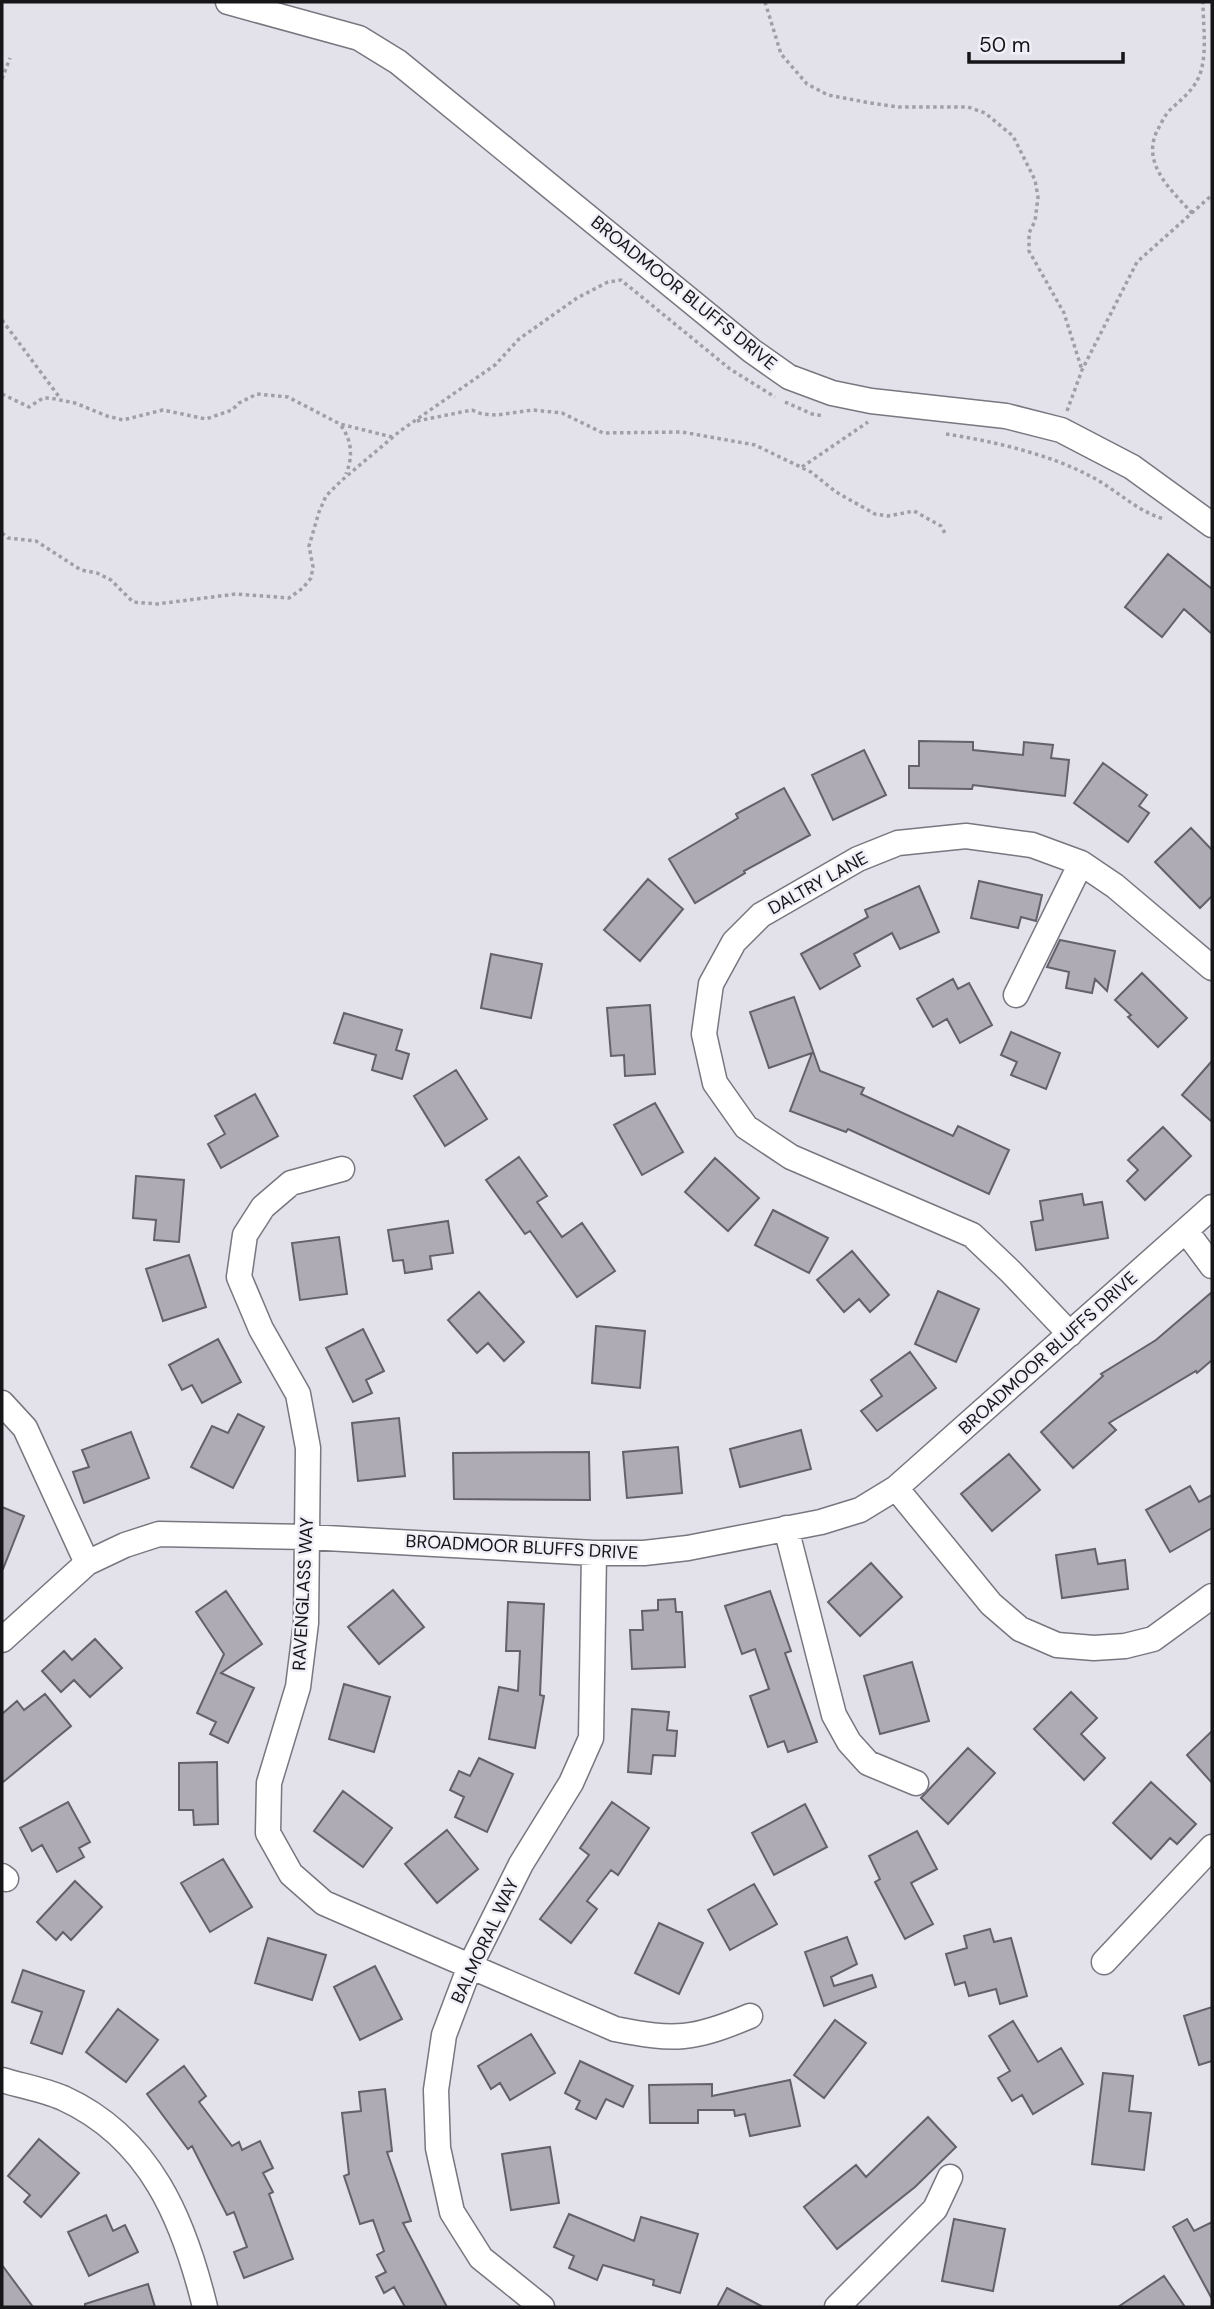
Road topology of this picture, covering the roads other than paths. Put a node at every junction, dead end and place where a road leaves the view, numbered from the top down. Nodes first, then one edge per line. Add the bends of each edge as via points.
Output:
1 (228, 2) edge
2 (1212, 525) edge
3 (1081, 863) junction
4 (1212, 968) edge
5 (1016, 995) dead end
6 (342, 1169) dead end
7 (1212, 1207) edge
8 (1186, 1231) junction
9 (1212, 1266) edge
10 (1070, 1334) junction
11 (2, 1403) edge
12 (896, 1488) junction
13 (786, 1528) junction
14 (308, 1536) junction
15 (594, 1553) junction
16 (87, 1563) junction
17 (1212, 1596) edge
18 (4, 1633) edge
19 (916, 1783) dead end
20 (1212, 1847) edge
21 (1104, 1962) dead end
22 (470, 1966) junction
23 (750, 2015) dead end
24 (2, 2080) edge
25 (950, 2177) dead end
26 (205, 2307) edge
27 (542, 2307) edge
28 (837, 2307) edge

1 - 2 street, BROADMOOR BLUFFS DRIVE via 359,38 398,62 789,377 832,393 1006,416 1061,430 1132,467
3 - 4 street, DALTRY LANE
3 - 5 street
3 - 10 street, DALTRY LANE via 1032,845 966,836 898,843 858,859 761,915 734,942 711,984 704,1034 715,1083 746,1127 791,1157 972,1235
6 - 14 street, RAVENGLASS WAY via 291,1183 263,1207 245,1235 239,1277 261,1329 298,1394 308,1448
7 - 8 street, BROADMOOR BLUFFS DRIVE
8 - 9 street
8 - 10 street, BROADMOOR BLUFFS DRIVE
10 - 12 street, BROADMOOR BLUFFS DRIVE
11 - 16 street via 25,1428
12 - 13 street, BROADMOOR BLUFFS DRIVE via 860,1510
12 - 17 street via 991,1604 1020,1629 1057,1645 1094,1648 1153,1639
13 - 15 street, BROADMOOR BLUFFS DRIVE via 688,1548
13 - 19 street via 834,1715 868,1763
14 - 15 street, BROADMOOR BLUFFS DRIVE
14 - 16 street, BROADMOOR BLUFFS DRIVE via 159,1534
14 - 22 street, RAVENGLASS WAY via 306,1623 298,1688 269,1783 268,1833 291,1874 324,1903
15 - 22 street, BALMORAL WAY via 591,1738
16 - 18 street, BROADMOOR BLUFFS DRIVE
20 - 21 street
22 - 23 street, RAVENGLASS WAY via 615,2029 652,2036 688,2037
22 - 27 street, BALMORAL WAY via 444,2035 436,2090 438,2148 452,2212 481,2258
24 - 26 street via 63,2098 104,2124 143,2160 173,2207 193,2258
25 - 28 street via 934,2208

